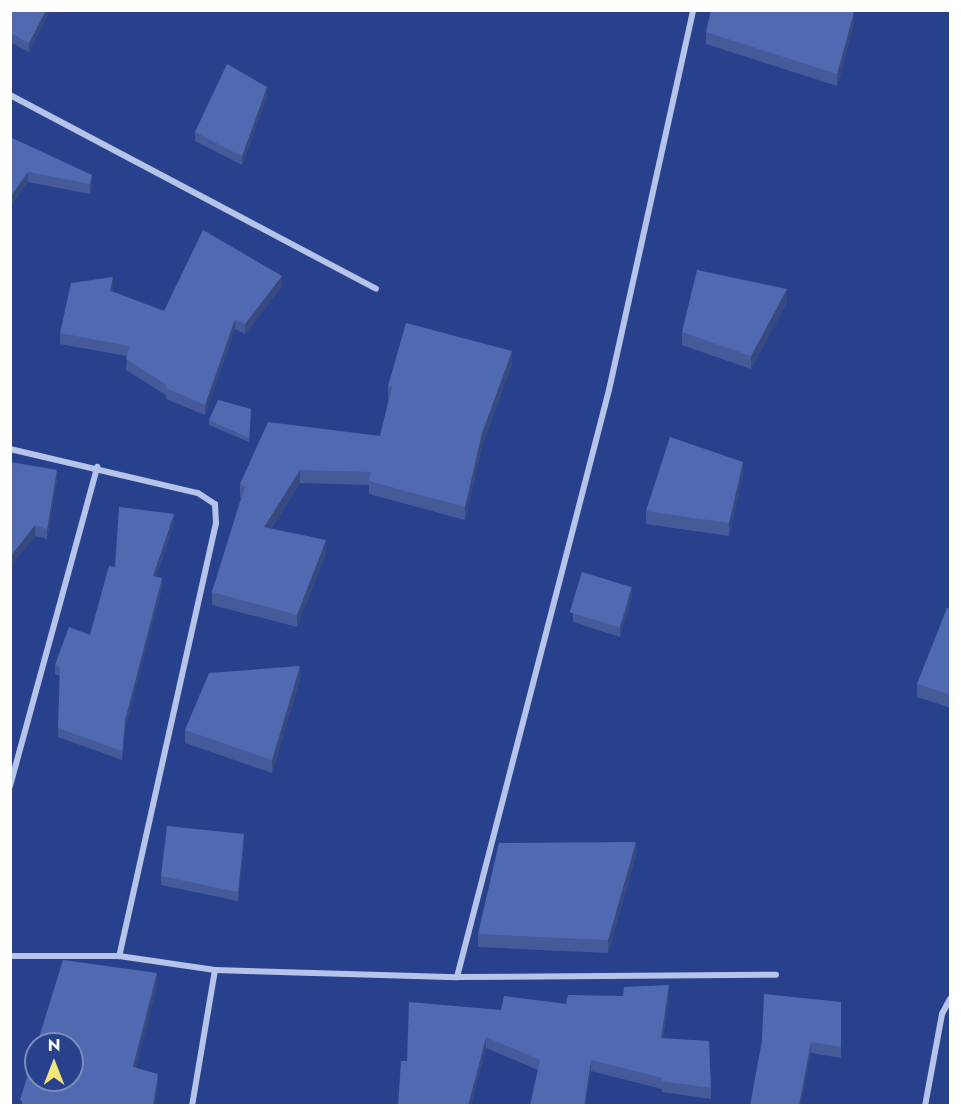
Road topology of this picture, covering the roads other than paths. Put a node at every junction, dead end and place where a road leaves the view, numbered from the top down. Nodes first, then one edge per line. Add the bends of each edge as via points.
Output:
1 (693, 10) edge
2 (10, 95) edge
3 (376, 289) dead end
4 (10, 448) edge
5 (97, 467) junction
6 (10, 786) edge
7 (10, 956) edge
8 (119, 956) junction
9 (215, 970) junction
10 (776, 975) dead end
11 (457, 977) junction
12 (951, 999) edge
13 (192, 1106) edge
14 (925, 1106) edge

1 - 11 street via 609,390
2 - 3 street
4 - 5 street
5 - 6 street
5 - 8 street via 198,493 215,504 216,523
7 - 8 street
8 - 9 street
9 - 11 street
9 - 13 street
10 - 11 street
12 - 14 street via 942,1014

